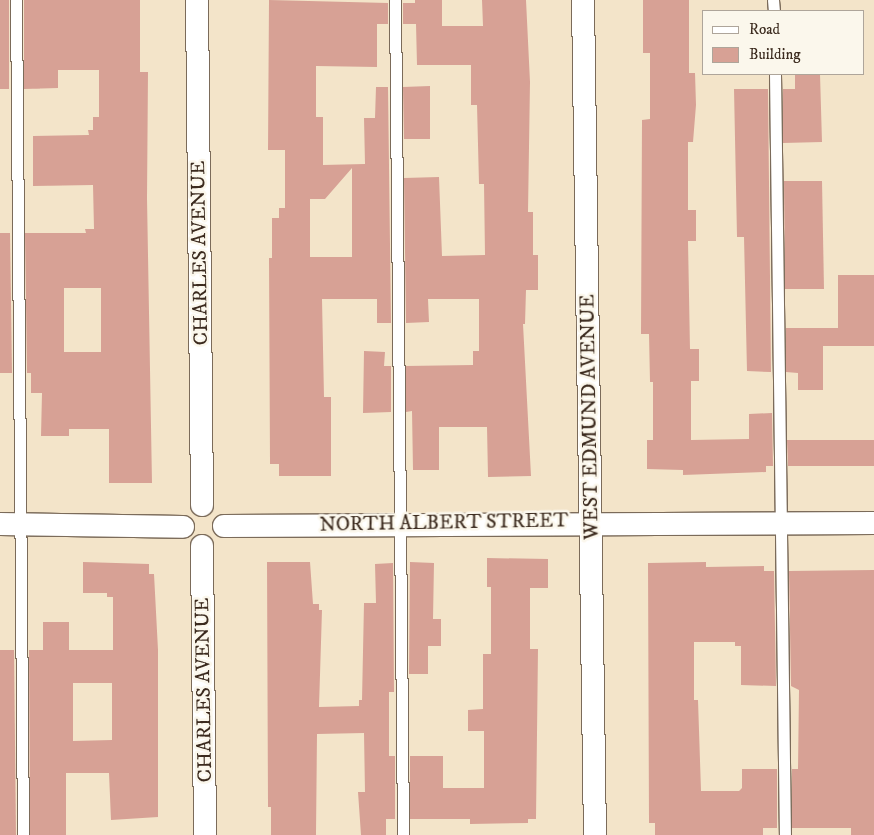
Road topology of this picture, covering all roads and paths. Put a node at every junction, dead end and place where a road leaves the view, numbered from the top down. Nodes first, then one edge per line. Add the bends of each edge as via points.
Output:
1 (16, 0) edge
2 (197, 0) edge
3 (395, 0) edge
4 (583, 0) edge
5 (775, 75) edge
6 (202, 505) junction
7 (591, 522) junction
8 (400, 523) junction
9 (782, 523) junction
10 (874, 523) edge
11 (9, 524) edge
12 (224, 526) junction
13 (183, 527) junction
14 (202, 546) junction
15 (23, 835) edge
16 (205, 835) edge
17 (403, 835) edge
18 (595, 835) edge
19 (785, 835) edge

1 - 11 lane
2 - 6 street, CHARLES AVENUE
3 - 8 lane
4 - 7 street, WEST EDMUND AVENUE
5 - 9 lane
6 - 12 street via 216,509
6 - 13 street via 188,512
7 - 8 street, NORTH ALBERT STREET
7 - 9 street, NORTH ALBERT STREET
7 - 18 street, WEST EDMUND AVENUE
8 - 12 street, NORTH ALBERT STREET
8 - 17 lane
9 - 10 street, NORTH ALBERT STREET
9 - 19 lane
11 - 13 street
11 - 15 lane
12 - 14 street via 219,539
13 - 14 street via 189,541
14 - 16 street, CHARLES AVENUE

